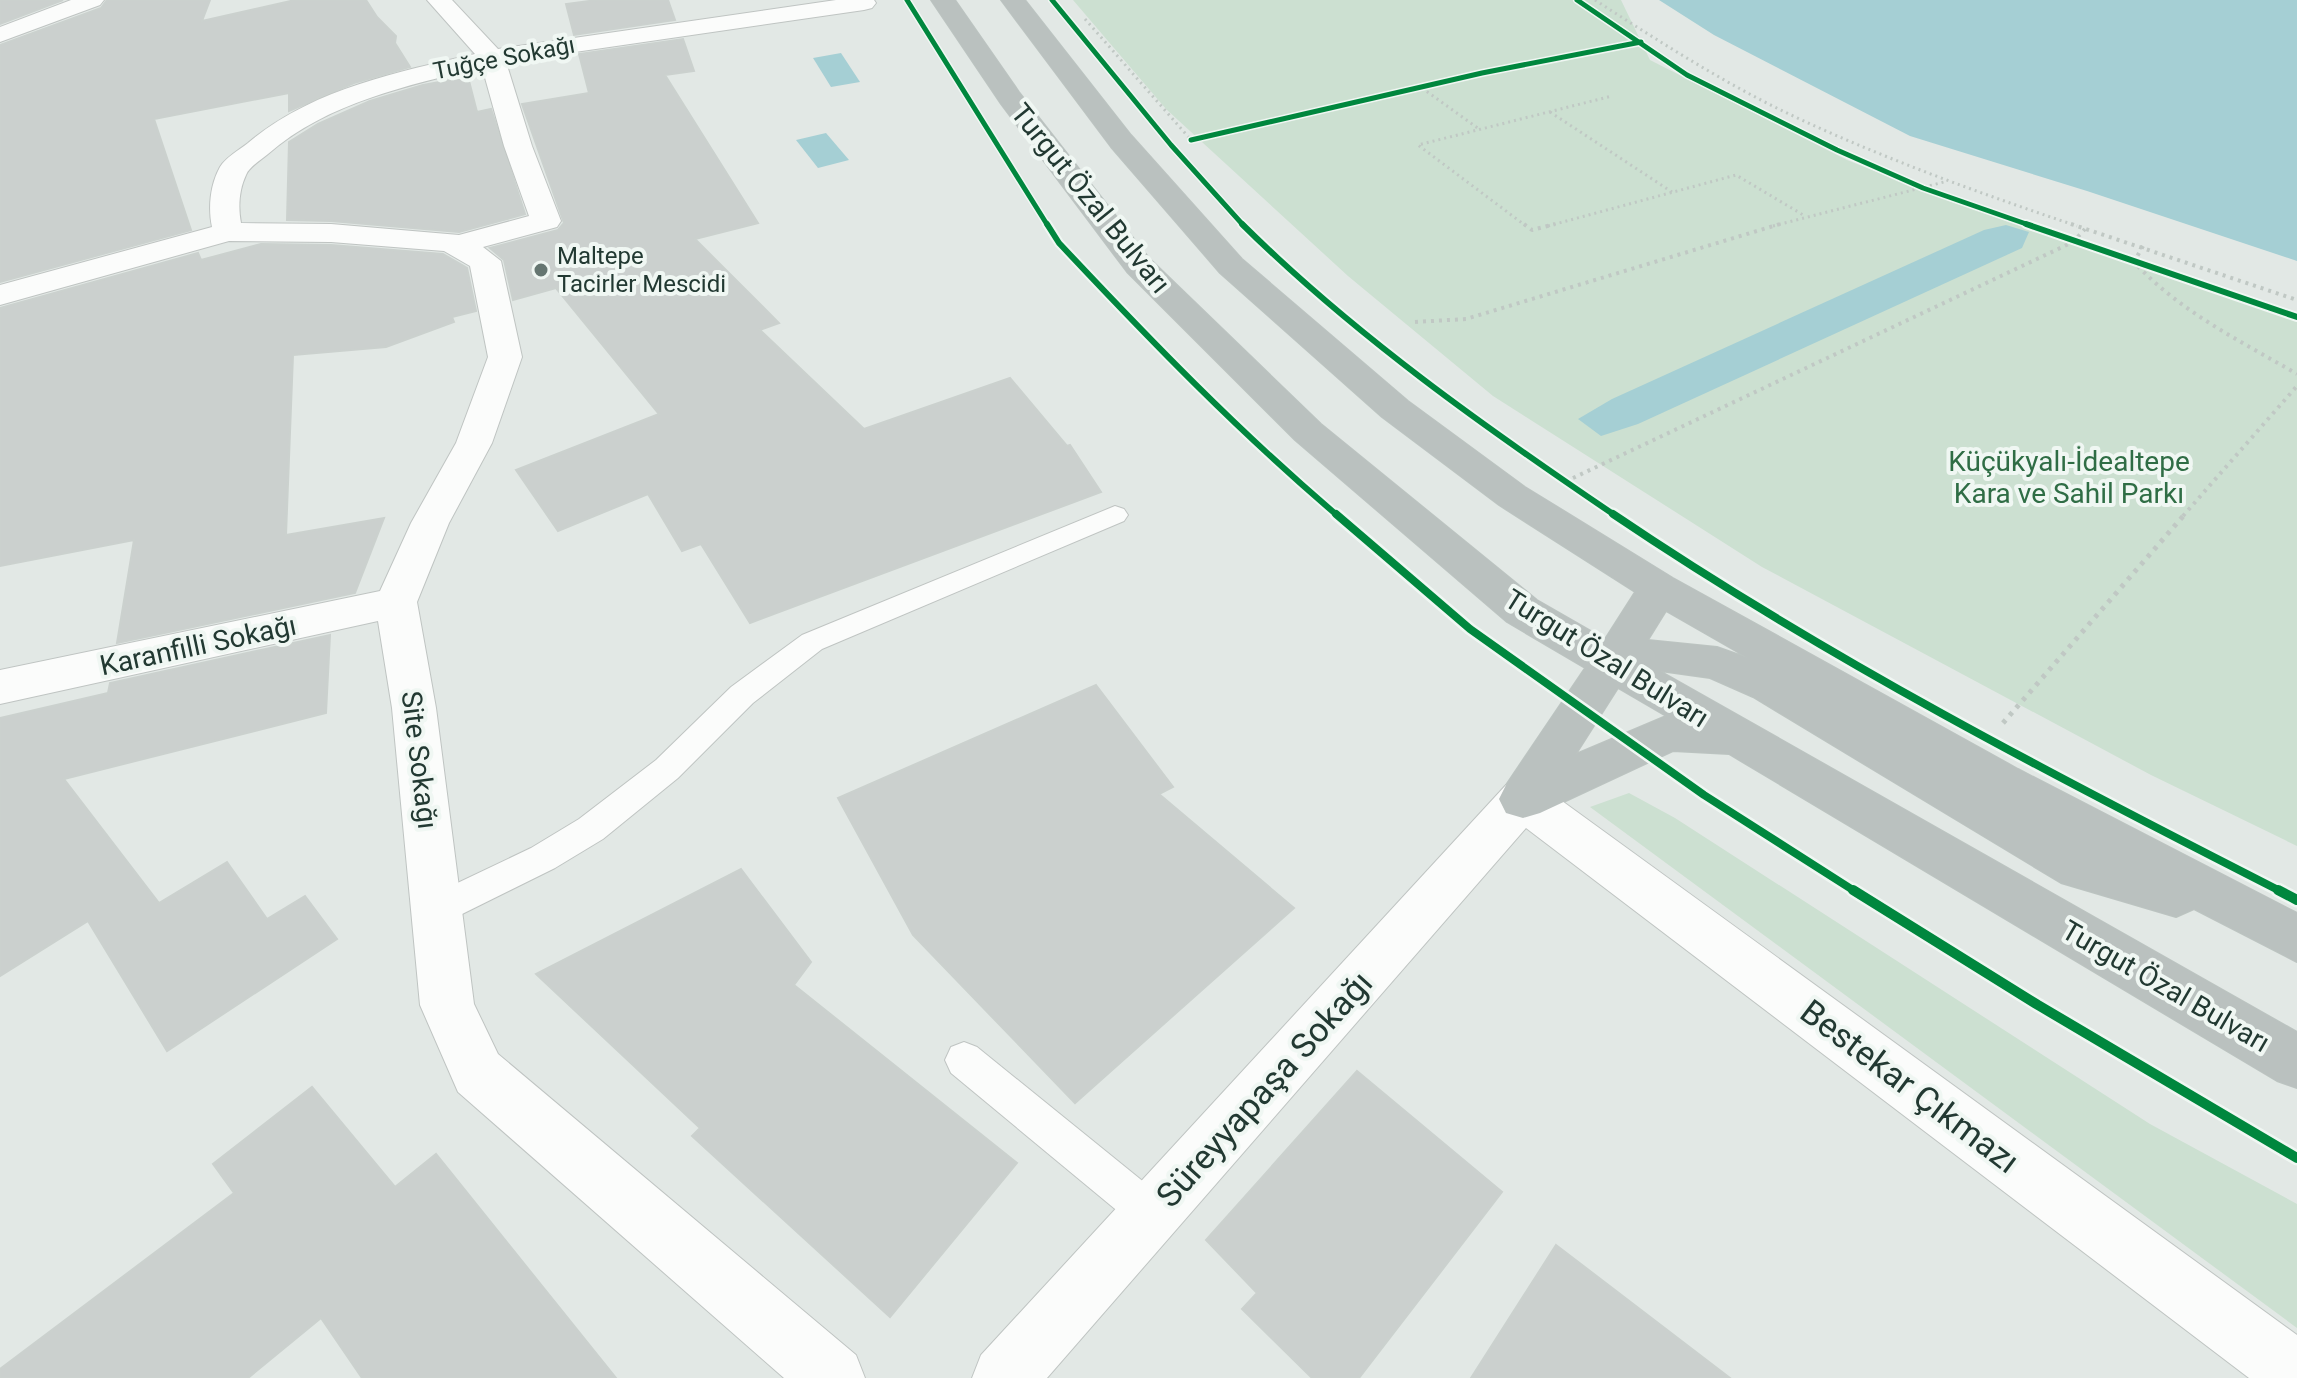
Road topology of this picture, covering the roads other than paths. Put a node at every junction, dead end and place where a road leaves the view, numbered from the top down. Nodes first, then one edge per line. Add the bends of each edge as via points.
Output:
1 (439, 0) edge
2 (943, 0) edge
3 (1013, 0) edge
4 (86, 1) edge
5 (864, 3) dead end
6 (0, 35) edge
7 (492, 57) junction
8 (228, 232) junction
9 (456, 245) junction
10 (0, 295) edge
11 (1115, 515) dead end
12 (1659, 588) junction
13 (396, 602) junction
14 (1612, 665) junction
15 (0, 687) edge
16 (1746, 743) junction
17 (1523, 799) junction
18 (438, 909) junction
19 (2251, 915) junction
20 (2297, 939) edge
21 (964, 1060) dead end
22 (2297, 1062) edge
23 (1152, 1214) junction
24 (2297, 1374) edge
25 (833, 1378) edge
26 (1004, 1378) edge

1 - 7 street
2 - 14 highway, Turgut Özal Bulvarı via 1010,98 1138,265 1308,432 1376,490 1522,611
3 - 12 highway via 1121,141 1231,266 1395,409 1512,496
4 - 6 street
5 - 7 street, Tuğçe Sokağı
7 - 8 street, Tuğçe Sokağı via 394,81 325,105 276,133 233,169 223,208
7 - 9 street via 546,221
8 - 9 street via 331,233
8 - 10 street
9 - 13 street via 485,261 505,357 474,443 430,523
11 - 18 lane via 812,642 742,695 646,787 591,829
12 - 14 highway
12 - 19 highway via 2001,782
13 - 15 street, Karanfilli Sokağı
13 - 18 street, Site Sokağı
14 - 16 highway, Turgut Özal Bulvarı
14 - 17 highway
14 - 19 highway via 1655,654 1717,663 1769,685 2078,868
16 - 17 highway via 1708,733 1668,733
16 - 22 highway, Turgut Özal Bulvarı
17 - 23 street, Süreyyapaşa Sokağı
17 - 24 street, Bestekar Çıkmazı
18 - 25 street, Site Sokağı via 447,1005 478,1073
19 - 20 highway
21 - 23 lane
23 - 26 street, Süreyyapaşa Sokağı

